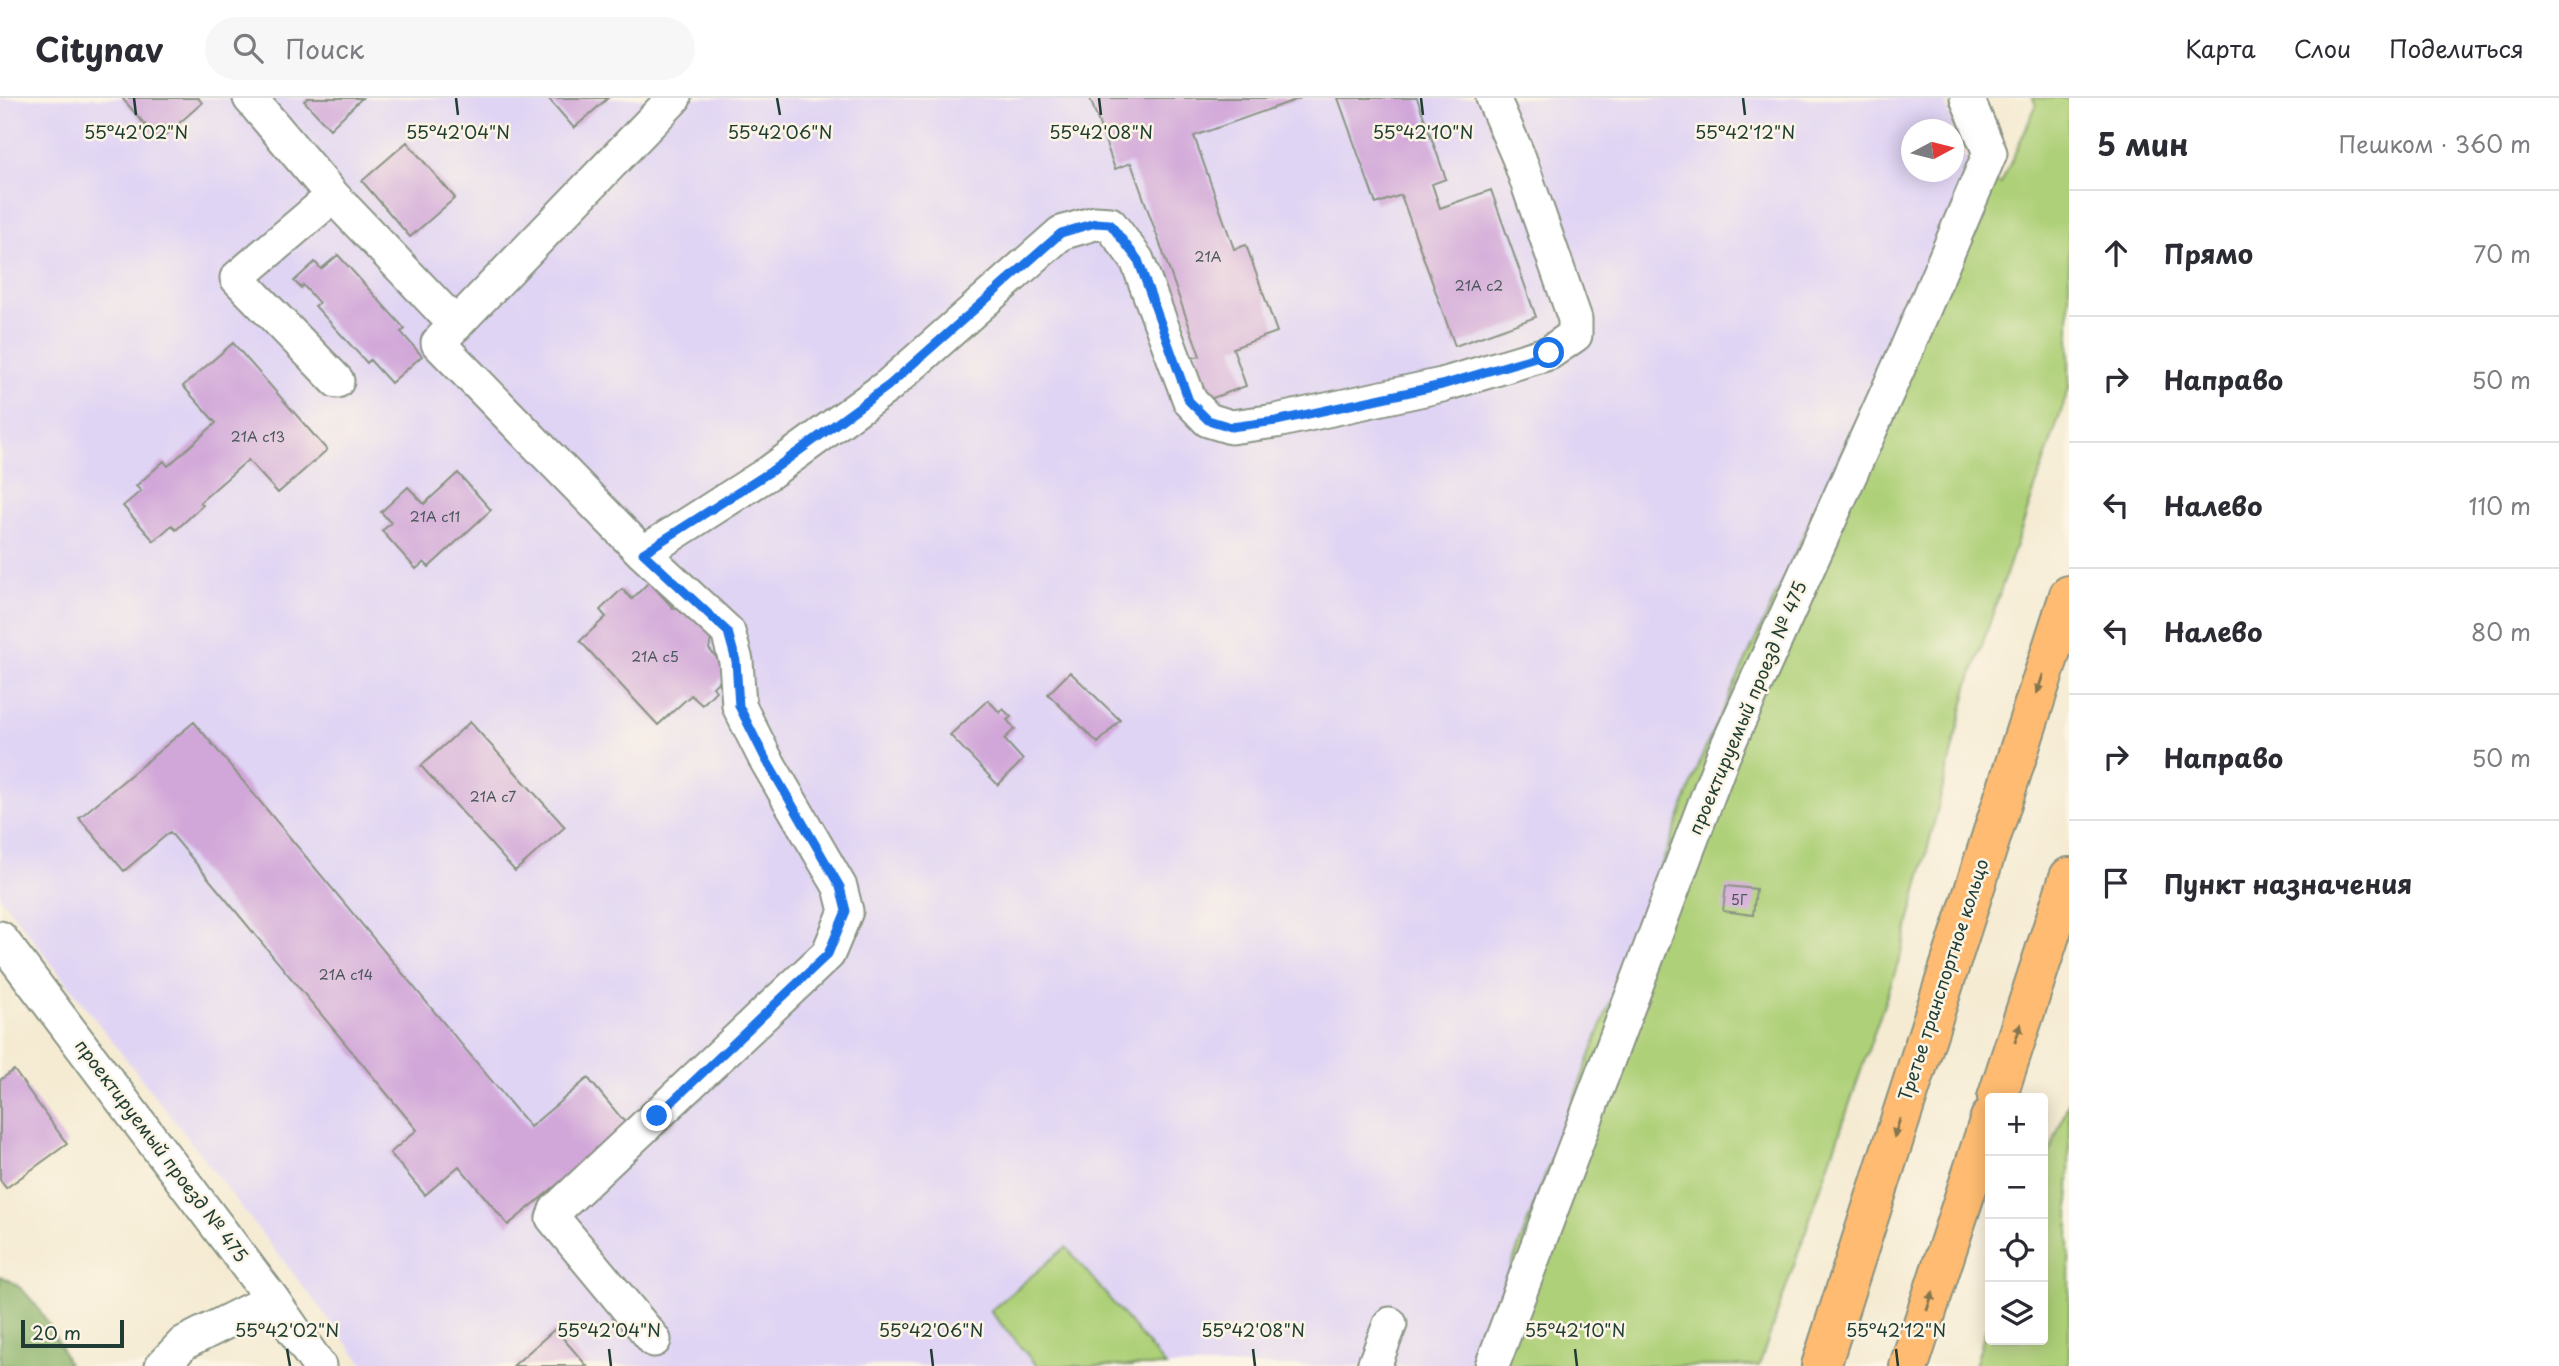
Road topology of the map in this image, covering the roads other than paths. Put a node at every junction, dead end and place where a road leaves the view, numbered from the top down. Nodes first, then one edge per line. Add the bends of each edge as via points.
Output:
1 (250, 98) edge
2 (674, 98) edge
3 (1493, 98) edge
4 (1967, 98) edge
5 (333, 196) junction
6 (456, 325) junction
7 (337, 381) dead end
8 (643, 553) junction
9 (2069, 596) edge
10 (2069, 877) edge
11 (0, 938) edge
12 (1999, 1093) edge
13 (1985, 1133) edge
14 (272, 1299) junction
15 (1390, 1324) dead end
16 (654, 1340) dead end
17 (162, 1366) edge
18 (319, 1366) edge
19 (1374, 1366) edge
20 (1492, 1366) edge
21 (1821, 1366) edge
22 (1909, 1366) edge

1 - 5 street
2 - 6 street
3 - 8 street via 1519,158 1575,319 1575,335 1549,353 1442,385 1231,427 1208,420 1189,401 1138,260 1110,224 1095,223 1061,233 888,386 770,472
4 - 20 street, проектируемый проезд № 475 via 1990,153 1723,756
5 - 6 street
5 - 7 street via 237,278
6 - 8 street via 438,342
8 - 16 street via 728,632 736,661 739,706 840,887 846,911 828,954 556,1210 553,1218
9 -> 21 main road, Третье транспортное кольцо
12 -> 10 main road
11 - 14 street, проектируемый проезд № 475
22 -> 13 main road
14 - 17 street via 184,1343
14 - 18 street, проектируемый проезд № 475
15 - 19 street

